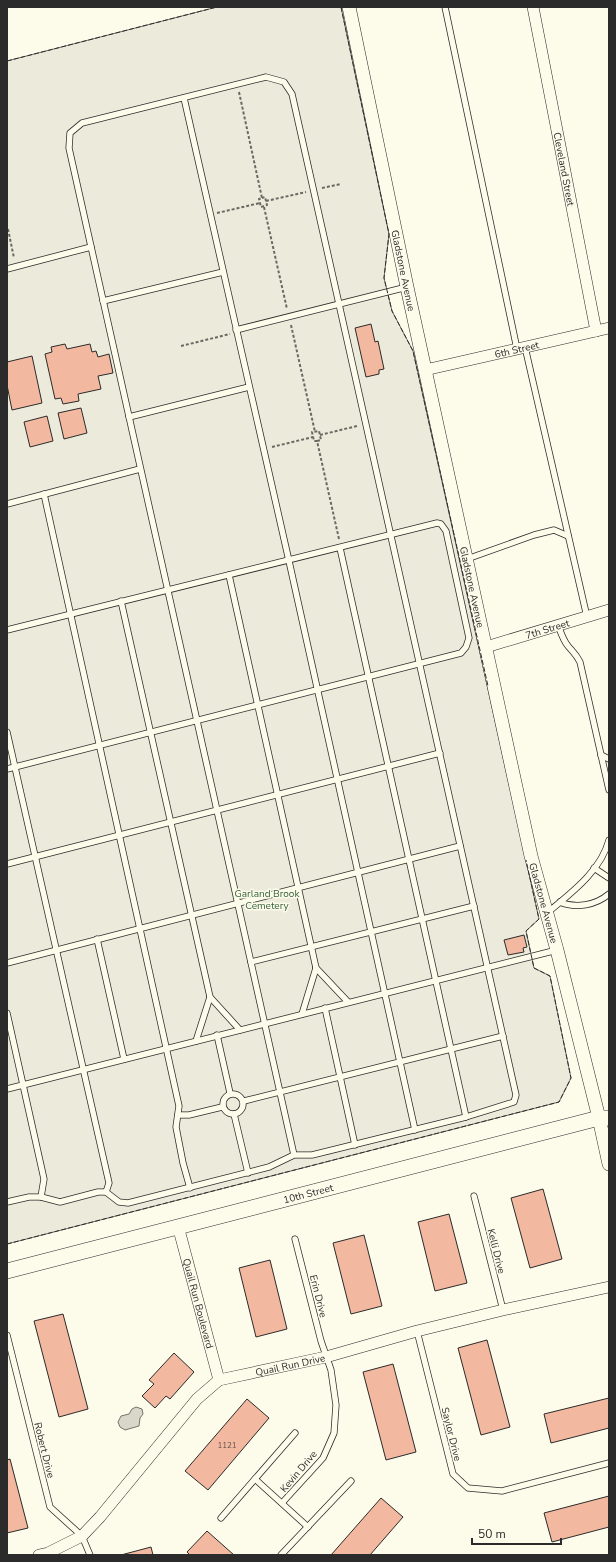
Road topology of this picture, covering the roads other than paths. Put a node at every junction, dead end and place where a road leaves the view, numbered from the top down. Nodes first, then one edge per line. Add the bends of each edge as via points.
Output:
1 (348, 7) edge
2 (444, 7) edge
3 (532, 7) edge
4 (184, 98) junction
5 (91, 246) junction
6 (7, 269) edge
7 (223, 272) junction
8 (407, 287) junction
9 (103, 301) junction
10 (339, 304) junction
11 (609, 328) edge
12 (237, 331) junction
13 (596, 331) junction
14 (521, 348) junction
15 (425, 370) junction
16 (249, 387) junction
17 (129, 417) junction
18 (140, 469) junction
19 (44, 494) junction
20 (7, 504) edge
21 (391, 535) junction
22 (568, 536) junction
23 (340, 548) junction
24 (466, 559) junction
25 (289, 560) junction
26 (229, 575) junction
27 (168, 590) junction
28 (121, 601) junction
29 (609, 610) edge
30 (70, 614) junction
31 (587, 617) junction
32 (558, 626) junction
33 (7, 630) edge
34 (486, 648) junction
35 (420, 663) junction
36 (368, 676) junction
37 (317, 689) junction
38 (258, 704) junction
39 (196, 720) junction
40 (7, 732) edge
41 (150, 732) junction
42 (99, 745) junction
43 (440, 753) junction
44 (601, 755) junction
45 (609, 759) edge
46 (388, 766) junction
47 (15, 767) junction
48 (7, 768) edge
49 (337, 779) junction
50 (609, 790) edge
51 (278, 794) junction
52 (216, 810) junction
53 (170, 822) junction
54 (119, 835) junction
55 (609, 840) edge
56 (460, 846) junction
57 (35, 856) junction
58 (409, 859) junction
59 (7, 864) edge
60 (594, 868) junction
61 (358, 873) junction
62 (609, 878) edge
63 (298, 887) junction
64 (609, 894) edge
65 (560, 902) junction
66 (238, 904) junction
67 (474, 906) junction
68 (547, 913) junction
69 (192, 915) junction
70 (422, 919) junction
71 (140, 928) junction
72 (371, 932) junction
73 (97, 940) junction
74 (312, 947) junction
75 (56, 950) junction
76 (557, 950) junction
77 (251, 962) junction
78 (7, 963) edge
79 (316, 968) junction
80 (488, 969) junction
81 (436, 981) junction
82 (385, 994) junction
83 (210, 996) junction
84 (348, 1002) junction
85 (325, 1008) junction
86 (7, 1013) edge
87 (302, 1014) junction
88 (264, 1024) junction
89 (240, 1030) junction
90 (218, 1036) junction
91 (503, 1036) junction
92 (196, 1041) junction
93 (166, 1049) junction
94 (451, 1049) junction
95 (124, 1059) junction
96 (400, 1062) junction
97 (83, 1070) junction
98 (340, 1077) junction
99 (24, 1085) junction
100 (7, 1089) edge
101 (280, 1092) junction
102 (230, 1093) junction
103 (244, 1101) junction
104 (222, 1107) junction
105 (234, 1114) junction
106 (178, 1115) junction
107 (606, 1116) edge
108 (466, 1117) junction
109 (415, 1130) junction
110 (355, 1145) junction
111 (294, 1155) junction
112 (609, 1164) edge
113 (248, 1173) junction
114 (190, 1188) junction
115 (106, 1192) junction
116 (474, 1196) dead end
117 (41, 1197) junction
118 (7, 1202) edge
119 (178, 1226) junction
120 (295, 1239) dead end
121 (7, 1271) edge
122 (609, 1287) edge
123 (502, 1310) junction
124 (417, 1332) junction
125 (7, 1335) edge
126 (326, 1357) junction
127 (219, 1380) junction
128 (296, 1433) dead end
129 (609, 1463) edge
130 (255, 1479) junction
131 (351, 1481) dead end
132 (282, 1504) junction
133 (221, 1518) dead end
134 (308, 1527) junction
135 (82, 1536) junction
136 (39, 1555) edge
137 (90, 1555) edge
138 (281, 1555) edge

1 - 8 street, Gladstone Avenue
2 - 14 lane
3 - 13 street, Cleveland Street
4 - 5 lane via 82,123 70,133 69,148
4 - 7 lane
4 - 10 lane via 266,77 284,82 292,94
5 - 6 lane
5 - 9 lane
7 - 9 lane
7 - 12 lane
8 - 10 lane
8 - 15 street, Gladstone Avenue
9 - 17 lane
10 - 12 lane
10 - 21 lane
11 - 13 street, 6th Street
12 - 16 lane
13 - 14 street, 6th Street
14 - 15 street, 6th Street
14 - 22 lane
15 - 24 street, Gladstone Avenue
16 - 17 lane
16 - 25 lane
17 - 18 lane
18 - 19 lane
18 - 27 lane
19 - 20 lane
19 - 30 lane
21 - 23 lane
21 - 35 lane
21 - 35 lane via 437,523 446,531 469,638 461,653
22 - 24 lane via 554,530 534,534
22 - 31 lane
23 - 25 lane
23 - 36 lane
24 - 34 street, Gladstone Avenue
25 - 26 lane
25 - 37 lane
26 - 27 lane
26 - 38 lane
27 - 28 lane
27 - 39 lane
28 - 30 lane
28 - 41 lane
29 - 31 street, 7th Street
30 - 33 lane
30 - 42 lane
31 - 32 street, 7th Street
32 - 34 street, 7th Street
32 - 44 lane via 563,639 576,653 580,662
34 - 68 street, Gladstone Avenue
35 - 36 lane
35 - 43 lane
36 - 37 lane
36 - 46 lane
37 - 38 lane
37 - 49 lane
38 - 39 lane
38 - 51 lane
39 - 41 lane
39 - 52 lane
40 - 47 lane
41 - 42 lane
41 - 53 lane
42 - 47 lane
42 - 54 lane
43 - 46 lane
43 - 56 lane
44 - 45 lane
44 - 50 lane
46 - 49 lane
46 - 58 lane
47 - 48 lane
47 - 57 lane
49 - 51 lane
49 - 61 lane
51 - 52 lane
51 - 63 lane
52 - 53 lane
52 - 66 lane
53 - 54 lane
53 - 69 lane
54 - 57 lane
54 - 71 lane
55 - 60 lane
56 - 58 lane
56 - 67 lane
57 - 59 lane
57 - 75 lane
58 - 61 lane
58 - 70 lane
60 - 62 lane
60 - 65 lane
61 - 63 lane
61 - 72 lane
63 - 66 lane
63 - 74 lane
64 - 65 lane via 602,900 590,904 569,906
65 - 68 lane
66 - 69 lane
66 - 77 lane
67 - 70 lane
67 - 80 lane
68 - 76 street, Gladstone Avenue
69 - 71 lane
69 - 83 lane
70 - 72 lane
70 - 81 lane
71 - 73 lane
71 - 93 lane
72 - 74 lane
72 - 82 lane
73 - 75 lane
73 - 95 lane
74 - 77 lane
74 - 79 lane
75 - 78 lane
75 - 97 lane
76 - 80 lane
76 - 107 street, Gladstone Avenue
77 - 88 lane
79 - 84 lane
79 - 87 lane
80 - 81 lane
80 - 91 lane
81 - 82 lane
81 - 94 lane
82 - 84 lane
82 - 96 lane
83 - 89 lane
83 - 92 lane
84 - 85 lane
85 - 87 lane
85 - 98 lane
86 - 99 lane
87 - 88 lane
88 - 89 lane
88 - 101 lane
89 - 90 lane
90 - 92 lane
90 - 102 lane
91 - 94 lane
91 - 108 lane via 516,1095 514,1102
92 - 93 lane
93 - 95 lane
93 - 106 lane via 179,1106
94 - 96 lane
94 - 108 lane
95 - 97 lane
96 - 98 lane
96 - 109 lane
97 - 99 lane
97 - 115 lane via 108,1183
98 - 101 lane
98 - 110 lane
99 - 100 lane
99 - 117 lane via 44,1179
101 - 103 lane
101 - 111 lane
102 - 103 lane via 239,1094
102 - 104 lane via 223,1098
103 - 105 lane via 242,1110
104 - 105 lane via 227,1113
104 - 106 lane
105 - 113 lane
106 - 114 lane via 176,1127
107 - 112 street, Gladstone Avenue
107 - 119 main road, 10th Street
108 - 109 lane
109 - 110 lane
110 - 111 lane via 312,1155
111 - 113 lane via 269,1167
113 - 114 lane
114 - 115 lane via 128,1203 119,1202
115 - 117 lane via 60,1202
116 - 123 lane, Kelli Drive
117 - 118 lane
119 - 121 main road, 10th Street
119 - 127 street, Quail Run Boulevard
120 - 126 lane, Erin Drive
122 - 123 street, Quail Run Drive
123 - 124 street, Quail Run Drive
124 - 126 street, Quail Run Drive
124 - 129 lane, Saylor Drive via 454,1474 468,1488 502,1491
125 - 135 lane, Robert Drive via 50,1507
126 - 127 street, Quail Run Drive
126 - 132 lane, Kevin Drive via 331,1370 336,1405 334,1433 322,1458
127 - 135 street, Quail Run Drive via 197,1399
128 - 130 lane
130 - 132 lane
130 - 133 lane
131 - 134 lane
132 - 134 lane
134 - 138 lane
135 - 136 street, Quail Run Drive
135 - 137 lane, Robert Drive

